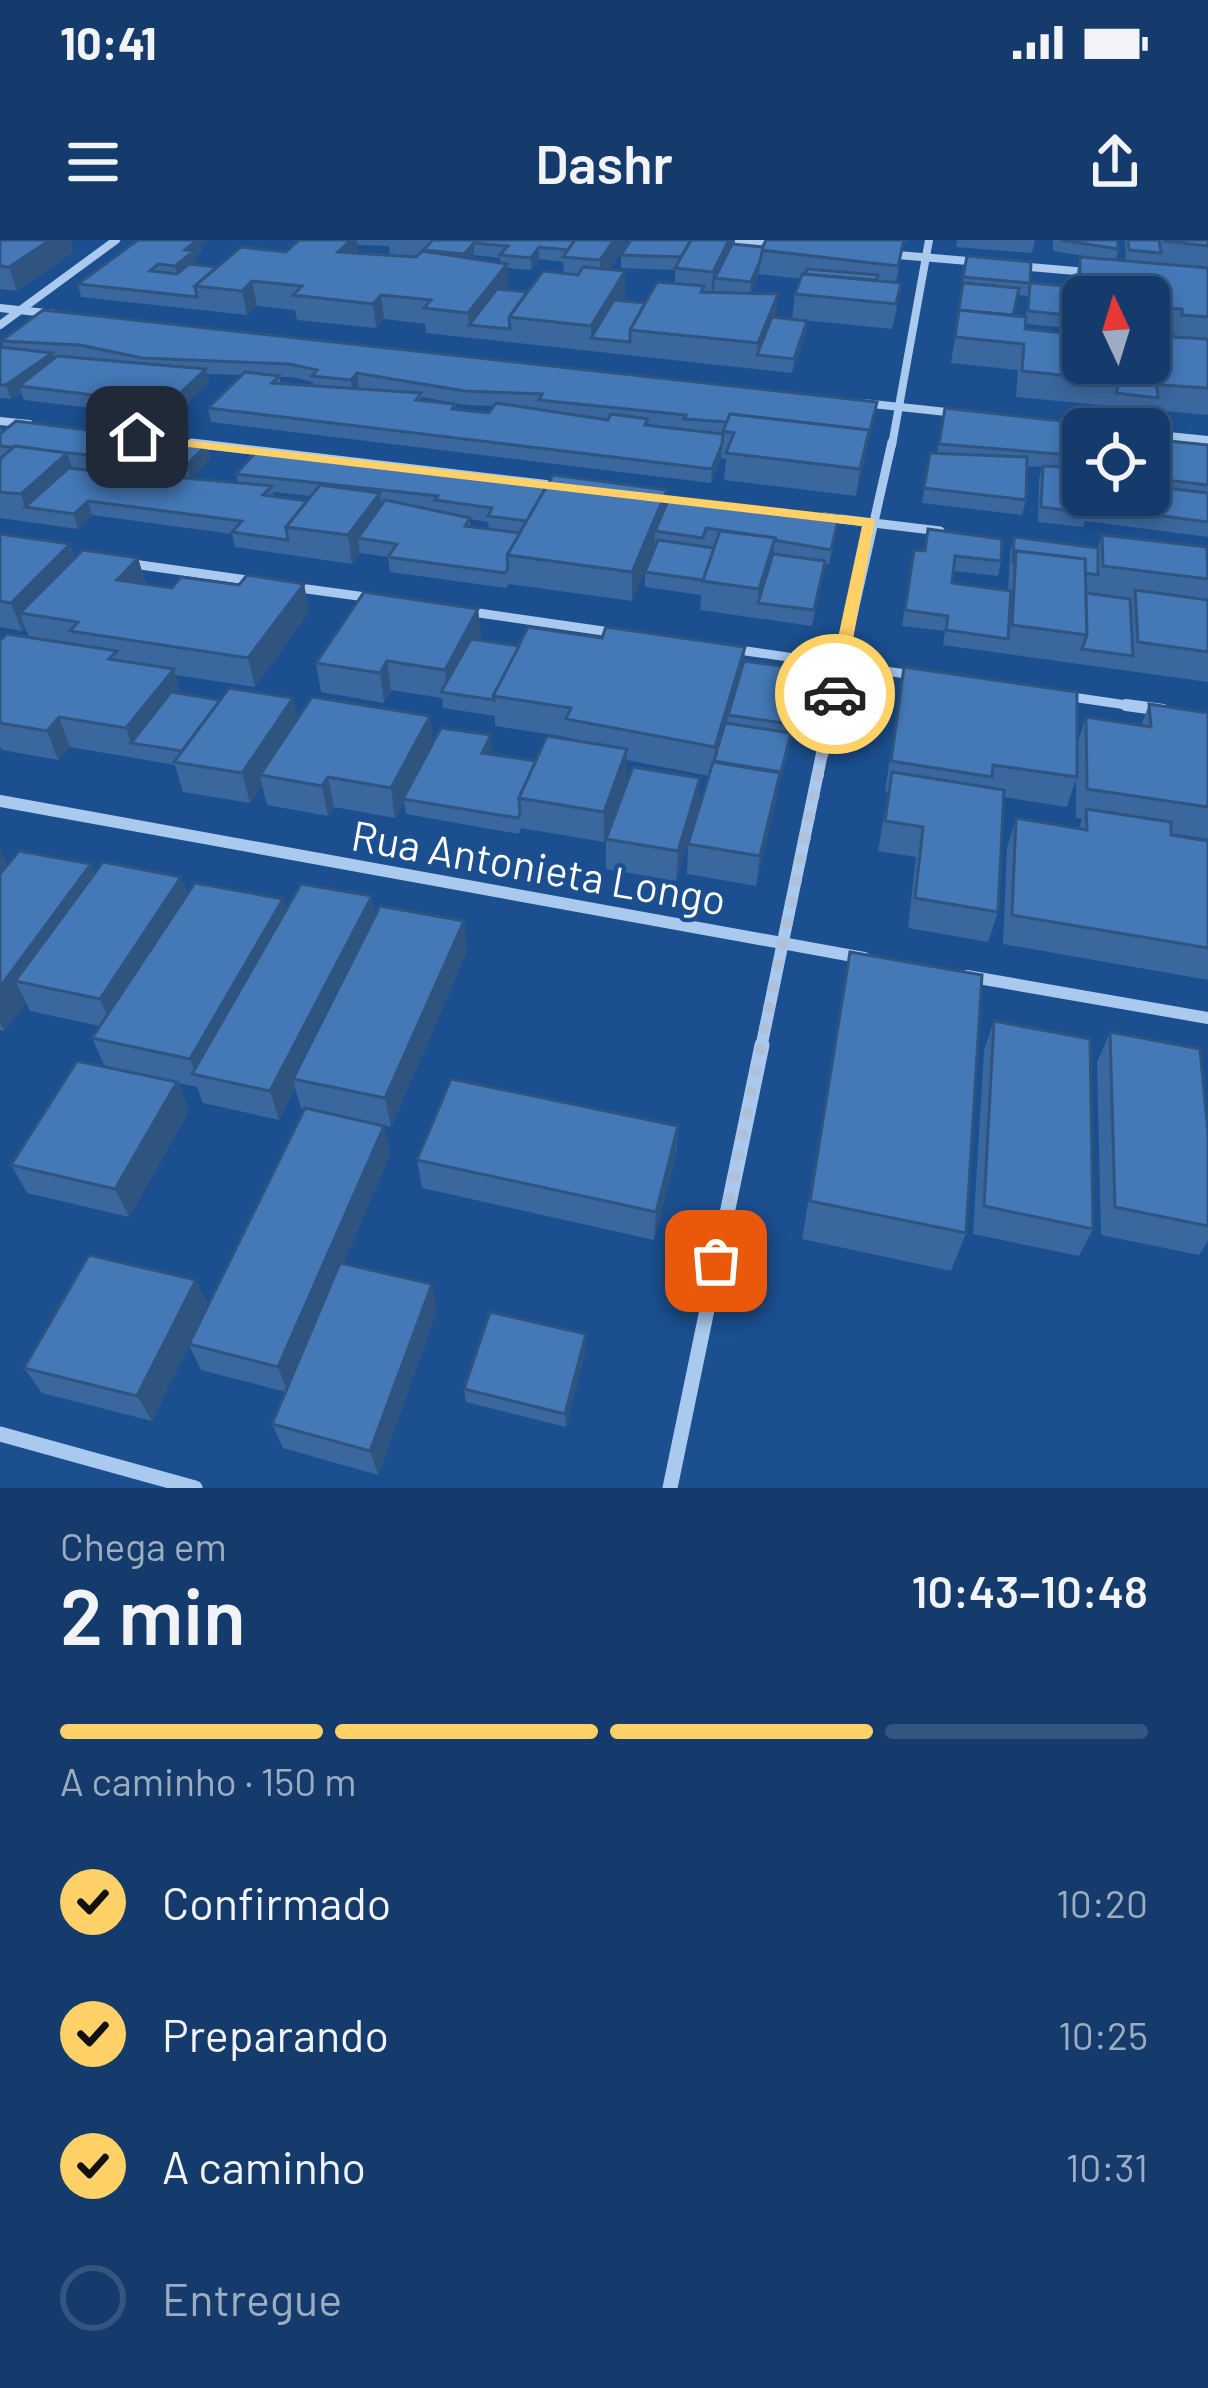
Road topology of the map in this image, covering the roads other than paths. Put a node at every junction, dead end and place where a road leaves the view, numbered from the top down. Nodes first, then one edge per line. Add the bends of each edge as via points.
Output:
1 (116, 240) edge
2 (729, 240) edge
3 (929, 240) edge
4 (795, 246) edge
5 (883, 254) edge
6 (926, 258) junction
7 (1091, 272) edge
8 (0, 308) edge
9 (20, 310) junction
10 (68, 315) edge
11 (0, 325) edge
12 (854, 402) edge
13 (902, 407) junction
14 (970, 414) edge
15 (0, 421) edge
16 (47, 426) edge
17 (1170, 436) edge
18 (1208, 440) edge
19 (188, 443) edge
20 (564, 487) edge
21 (800, 514) edge
22 (870, 522) junction
23 (960, 534) edge
24 (117, 562) edge
25 (257, 582) edge
26 (280, 585) edge
27 (397, 602) edge
28 (444, 608) edge
29 (631, 635) edge
30 (724, 648) edge
31 (841, 665) junction
32 (933, 677) edge
33 (1048, 694) edge
34 (1185, 713) edge
35 (0, 801) edge
36 (782, 944) junction
37 (872, 959) edge
38 (939, 971) edge
39 (1208, 1018) edge
40 (0, 1434) edge
41 (195, 1488) edge
42 (670, 1488) edge

1 - 9 street
2 - 4 street
3 - 6 street
5 - 6 street
6 - 7 street
6 - 13 street
8 - 9 street
9 - 10 street
9 - 11 street
12 - 13 street
13 - 14 street
13 - 22 street
15 - 16 street
17 - 18 street
19 - 20 street
21 - 22 street
22 - 23 street
22 - 31 street
24 - 25 street
26 - 27 street
28 - 29 street
30 - 31 street
31 - 32 street
31 - 36 street
33 - 34 street
35 - 36 street, Rua Antonieta Longo
36 - 37 street, Rua Antonieta Longo
36 - 42 street
38 - 39 street
40 - 41 street

